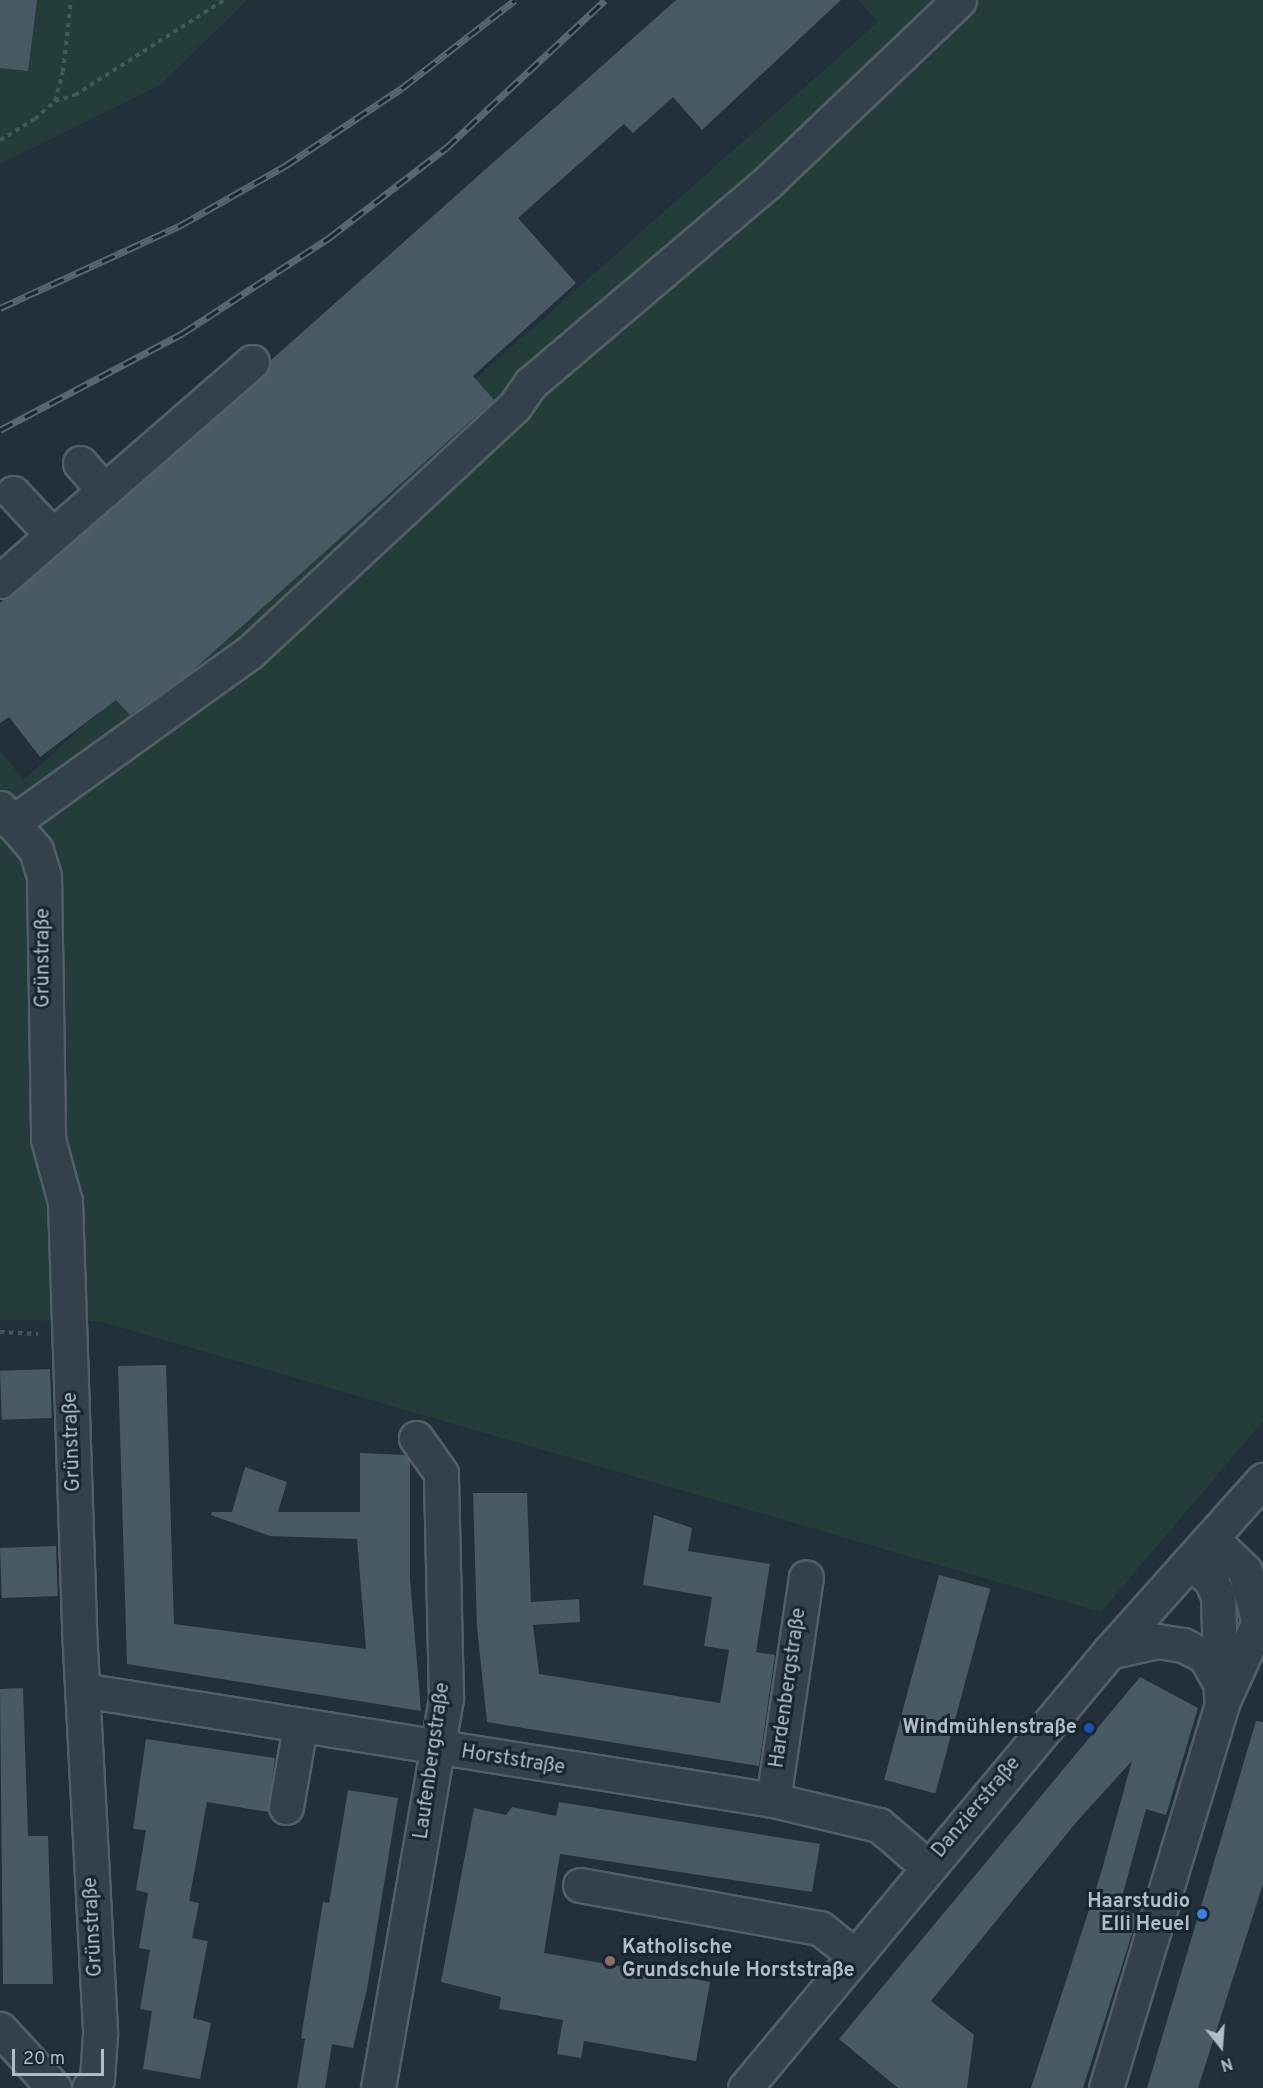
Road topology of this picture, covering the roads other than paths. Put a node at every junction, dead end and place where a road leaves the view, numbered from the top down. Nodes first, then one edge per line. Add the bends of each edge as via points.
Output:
1 (959, 0) edge
2 (252, 362) dead end
3 (80, 463) dead end
4 (104, 491) junction
5 (13, 493) dead end
6 (52, 535) junction
7 (0, 581) edge
8 (6, 816) edge
9 (416, 1438) dead end
10 (1263, 1480) edge
11 (1201, 1550) junction
12 (806, 1577) dead end
13 (1262, 1620) edge
14 (1109, 1652) junction
15 (82, 1690) junction
16 (1220, 1691) junction
17 (300, 1726) junction
18 (438, 1749) junction
19 (773, 1800) junction
20 (286, 1807) dead end
21 (928, 1867) junction
22 (580, 1885) dead end
23 (855, 1956) junction
24 (0, 2029) edge
25 (39, 2085) edge
26 (89, 2088) edge
27 (378, 2088) edge
28 (745, 2088) edge
29 (1106, 2088) edge

1 - 8 street via 770,181 531,383 514,407 249,653
2 - 4 street via 151,438
3 - 4 street
4 - 6 street
5 - 6 street
6 - 7 street
8 - 15 street, Grünstraße via 36,850 44,876 48,1139 65,1202
9 - 18 street, Laufenbergstraße via 441,1473 446,1698
10 - 11 street, Danzierstraße
11 - 13 street via 1245,1571
11 - 14 street, Danzierstraße
11 - 16 street via 1218,1596 1222,1630
12 - 19 street, Hardenbergstraße
13 - 16 street
14 - 16 street via 1157,1641 1183,1645 1205,1656
14 - 21 street, Danzierstraße
15 - 17 street, Horststraße
15 - 26 street, Grünstraße via 100,2034 97,2079
16 - 29 street
17 - 18 street, Horststraße
17 - 20 street
18 - 19 street, Horststraße
18 - 27 street, Laufenbergstraße
19 - 21 street, Horststraße via 879,1825
21 - 23 street, Danzierstraße
22 - 23 street via 820,1928
23 - 28 street, Danzierstraße
24 - 25 street

